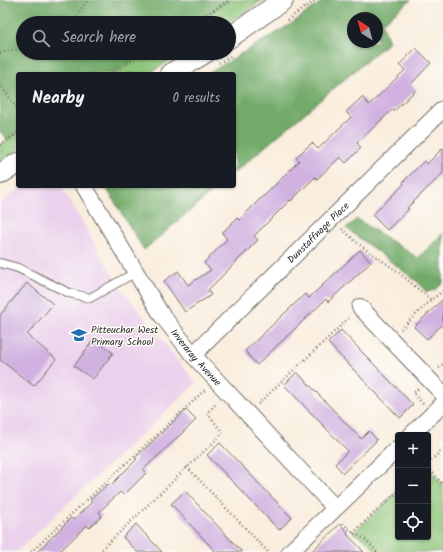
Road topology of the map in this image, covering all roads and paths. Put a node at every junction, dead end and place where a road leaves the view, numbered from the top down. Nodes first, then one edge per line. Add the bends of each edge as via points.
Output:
1 (88, 0) edge
2 (230, 0) edge
3 (283, 0) edge
4 (76, 16) edge
5 (204, 16) edge
6 (236, 33) edge
7 (16, 50) edge
8 (0, 54) edge
9 (133, 60) edge
10 (193, 60) edge
11 (113, 72) edge
12 (173, 72) edge
13 (0, 84) edge
14 (16, 107) edge
15 (443, 108) edge
16 (16, 134) edge
17 (0, 145) edge
18 (16, 164) edge
19 (0, 174) edge
20 (85, 188) edge
21 (331, 219) junction
22 (0, 263) edge
23 (136, 272) junction
24 (443, 290) edge
25 (431, 300) junction
26 (360, 307) joint
27 (391, 339) junction
28 (193, 356) junction
29 (216, 379) junction
30 (228, 392) junction
31 (443, 394) edge
32 (443, 404) edge
33 (248, 414) junction
34 (414, 432) edge
35 (443, 449) edge
36 (395, 451) edge
37 (431, 460) edge
38 (187, 467) junction
39 (429, 468) edge
40 (443, 485) edge
41 (395, 494) edge
42 (337, 513) junction
43 (353, 533) junction
44 (31, 552) edge
45 (99, 552) edge
46 (268, 552) edge
47 (290, 552) edge
48 (377, 552) edge

1 - 4 path
2 - 5 path
3 - 6 street
7 - 8 path
9 - 11 path
10 - 12 street
13 - 14 path
15 - 21 street, Dunstaffnage Place
16 - 17 path
18 - 19 street
20 - 23 street, Inveraray Avenue
21 - 25 path via 361,246 397,271
21 - 28 street, Dunstaffnage Place
22 - 23 lane via 18,268 69,293 90,298
23 - 28 street, Inveraray Avenue via 161,314
24 - 25 path
25 - 27 path
26 - 27 street
26 - 33 path
27 - 31 street
28 - 29 street, Inveraray Avenue
29 - 30 street, Inveraray Avenue
29 - 44 path
30 - 33 street, Inveraray Avenue
30 - 38 path via 207,413 222,433
32 - 34 street
33 - 42 street, Inveraray Avenue
35 - 37 path
36 - 42 street
38 - 45 path
38 - 46 path
39 - 40 path
41 - 43 path
42 - 43 path
42 - 47 street
43 - 48 path via 365,539

